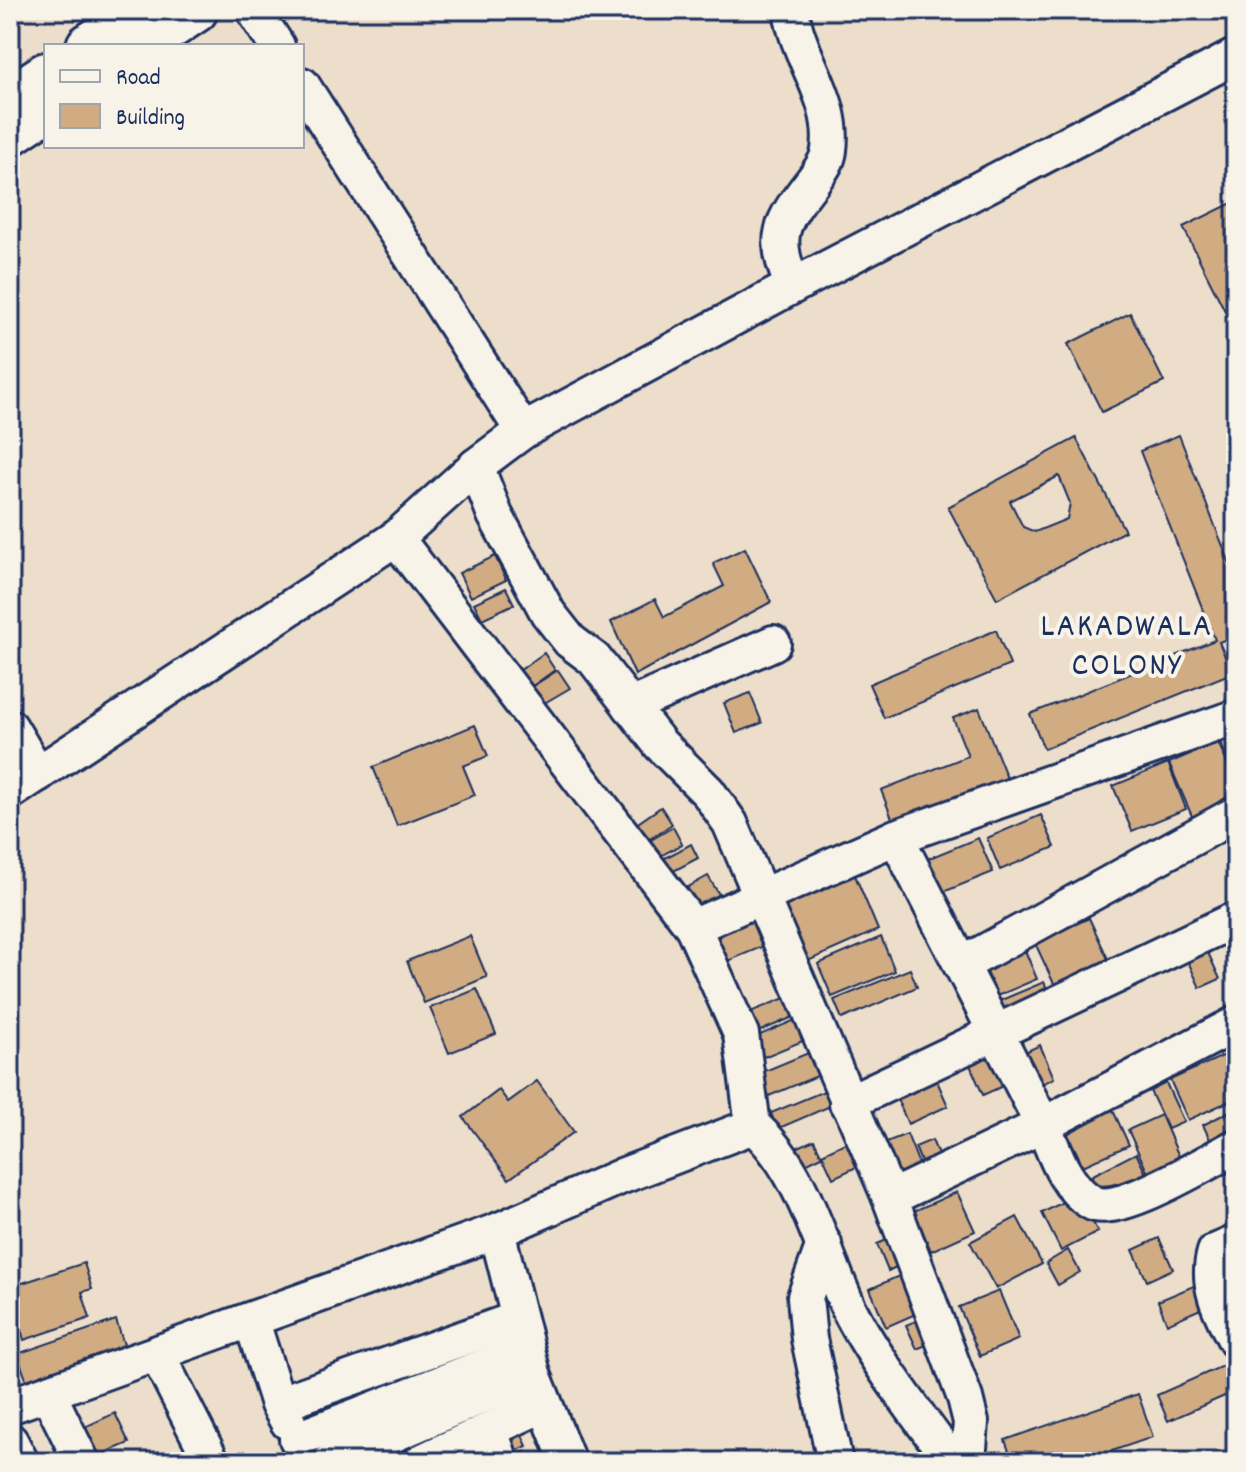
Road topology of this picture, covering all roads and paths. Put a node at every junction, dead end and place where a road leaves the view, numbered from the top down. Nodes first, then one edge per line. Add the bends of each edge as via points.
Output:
1 (144, 10) edge
2 (195, 10) edge
3 (254, 10) edge
4 (791, 10) edge
5 (92, 44) edge
6 (144, 44) edge
7 (276, 44) edge
8 (1236, 56) edge
9 (44, 76) edge
10 (304, 88) edge
11 (10, 99) edge
12 (44, 110) edge
13 (10, 133) edge
14 (793, 286) junction
15 (523, 431) junction
16 (476, 466) junction
17 (396, 538) junction
18 (773, 643) dead end
19 (630, 706) junction
20 (1236, 717) edge
21 (10, 727) edge
22 (38, 774) junction
23 (10, 792) edge
24 (1236, 814) edge
25 (896, 837) junction
26 (762, 896) junction
27 (1236, 919) edge
28 (693, 927) junction
29 (961, 965) junction
30 (1236, 1024) edge
31 (996, 1031) junction
32 (847, 1103) junction
33 (1043, 1125) junction
34 (753, 1126) junction
35 (1236, 1147) edge
36 (890, 1198) junction
37 (497, 1231) junction
38 (1236, 1243) edge
39 (824, 1244) junction
40 (252, 1322) junction
41 (1236, 1341) edge
42 (157, 1354) junction
43 (530, 1362) junction
44 (48, 1393) junction
45 (278, 1404) junction
46 (10, 1406) edge
47 (10, 1441) edge
48 (496, 1447) edge
49 (302, 1450) edge
50 (439, 1458) edge
51 (21, 1462) edge
52 (82, 1462) edge
53 (212, 1462) edge
54 (330, 1462) edge
55 (568, 1462) edge
56 (835, 1462) edge
57 (952, 1462) edge
58 (968, 1462) edge

1 - 5 main road
2 - 6 main road
3 - 7 street
4 - 14 street via 830,128 829,154 784,219 779,240
8 - 14 street
9 - 11 main road
10 - 15 street
12 - 13 main road
14 - 15 street
15 - 16 street
16 - 17 street
16 - 19 street via 495,515 548,613 570,641 594,659
17 - 22 street
17 - 28 street
18 - 19 street
19 - 26 street via 730,823
20 - 25 street
21 - 22 street
22 - 23 street
24 - 29 street
25 - 26 street
25 - 29 street
26 - 28 street
26 - 32 street
27 - 31 street
28 - 34 street via 741,1034
29 - 31 street
30 - 33 street
31 - 32 street
31 - 33 street
32 - 36 street
33 - 35 street via 1064,1173 1092,1203 1106,1207
33 - 36 street
34 - 37 street
34 - 39 street via 774,1144
36 - 58 street via 965,1398 971,1422
37 - 40 street
37 - 43 street
38 - 41 street via 1215,1252 1211,1266 1216,1302
39 - 56 street via 805,1297
39 - 57 street via 850,1310
40 - 42 street
40 - 45 street
42 - 44 street
42 - 53 street
43 - 45 street
43 - 48 street
43 - 49 street
43 - 54 street
43 - 55 street
44 - 46 street
44 - 52 street
45 - 49 street
47 - 51 street
48 - 50 street

